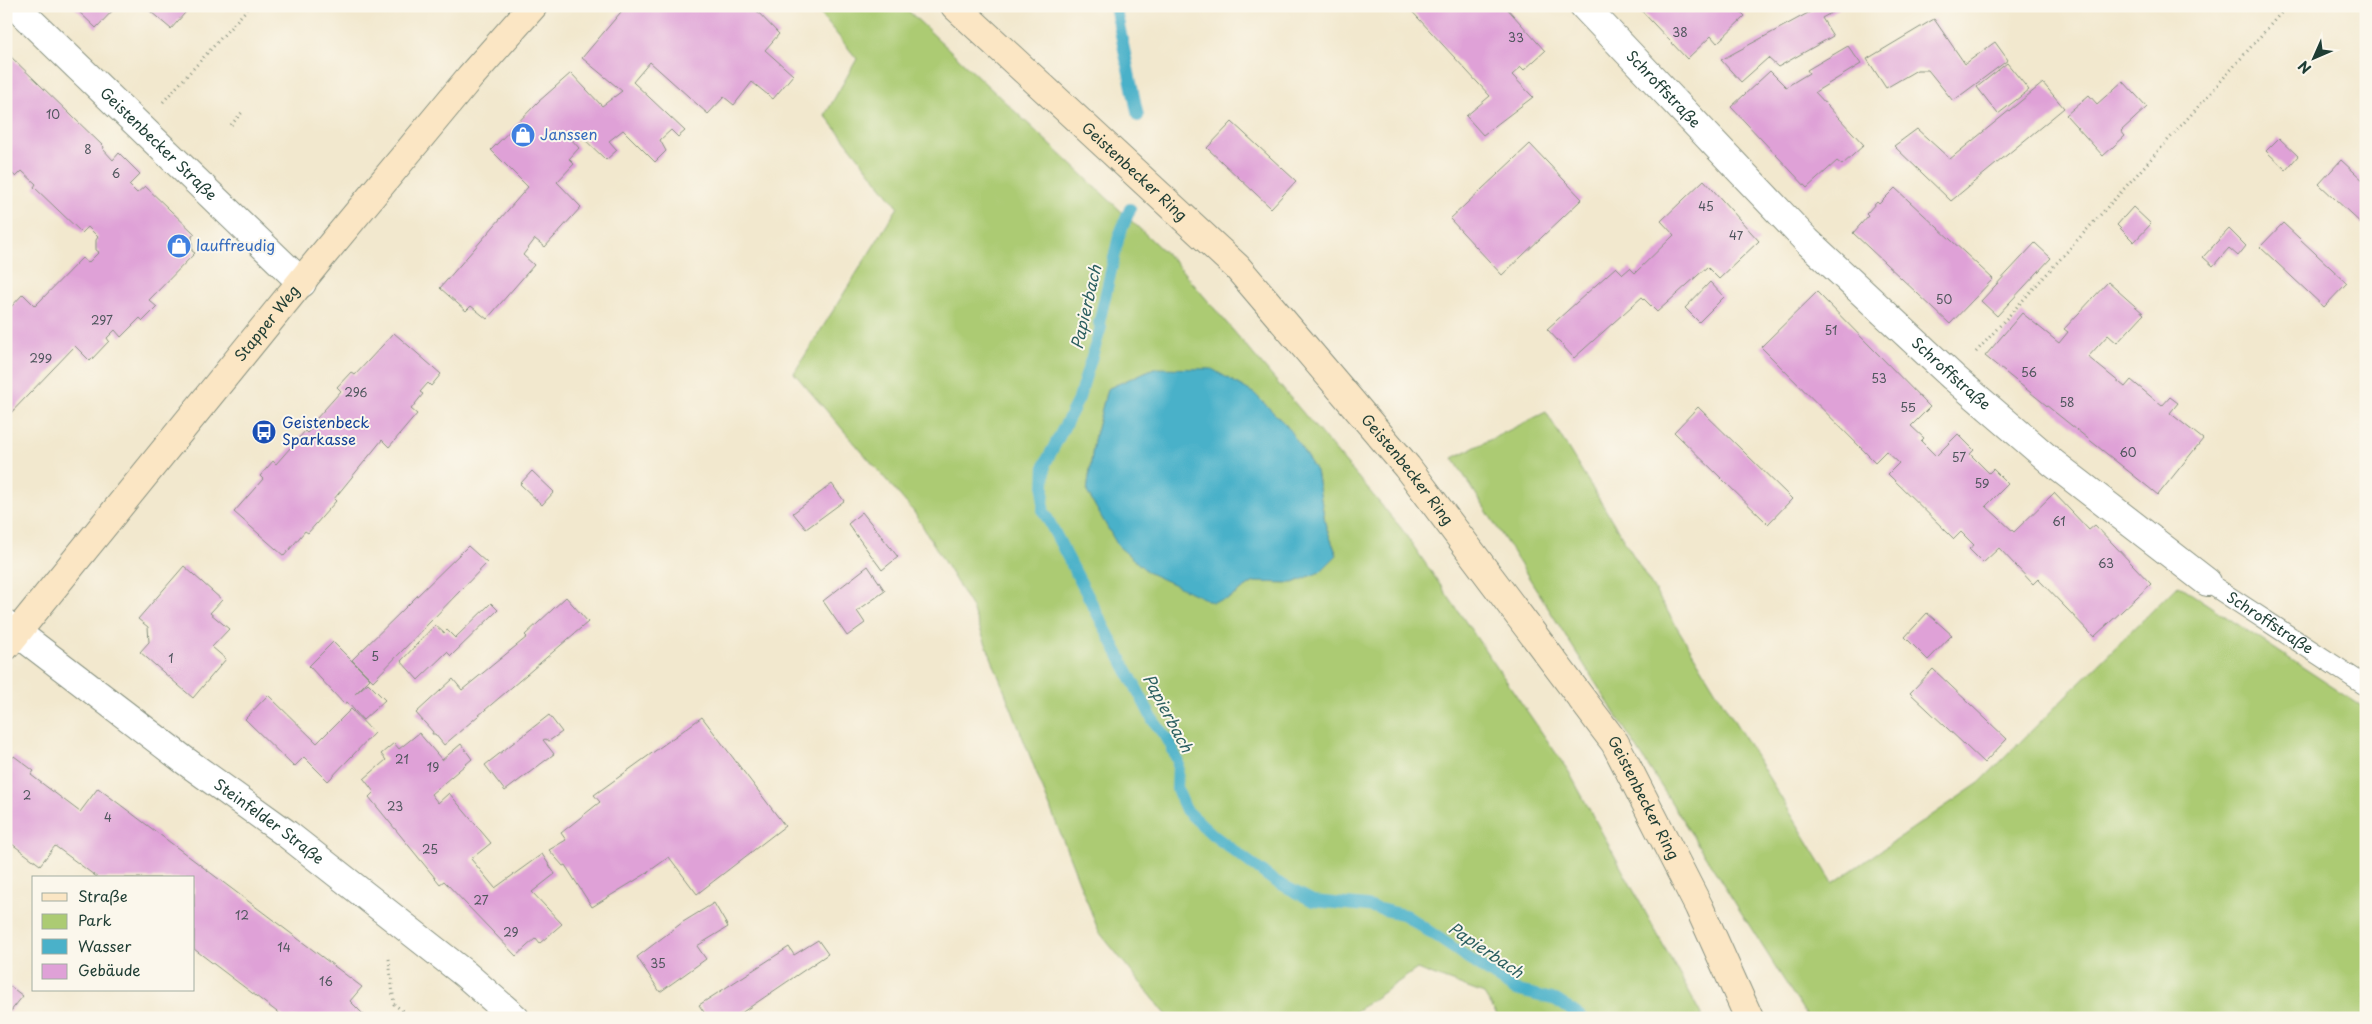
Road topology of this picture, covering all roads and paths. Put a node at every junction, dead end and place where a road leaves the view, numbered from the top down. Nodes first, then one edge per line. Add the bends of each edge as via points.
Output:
1 (15, 6) edge
2 (250, 6) edge
3 (533, 6) edge
4 (955, 6) edge
5 (1584, 6) edge
6 (2287, 6) edge
7 (244, 110) dead end
8 (231, 125) dead end
9 (140, 127) junction
10 (302, 283) junction
11 (1953, 377) junction
12 (2207, 582) joint
13 (10, 634) edge
14 (2366, 686) edge
15 (384, 910) junction
16 (411, 1018) edge
17 (515, 1018) edge
18 (1749, 1018) edge

1 - 9 street, Geistenbecker Straße
2 - 9 path
3 - 10 main road, Stapper Weg via 470,77
4 - 18 main road, Geistenbecker Ring via 1237,266 1407,467 1615,743 1699,907
5 - 11 street, Schroffstraße via 1807,241
6 - 11 path
7 - 8 path
9 - 10 street, Geistenbecker Straße
10 - 13 main road, Stapper Weg
11 - 12 street, Schroffstraße via 2053,463
12 - 14 lane, Schroffstraße
13 - 15 street, Steinfelder Straße via 287,834
15 - 16 path via 394,1004
15 - 17 street, Steinfelder Straße

